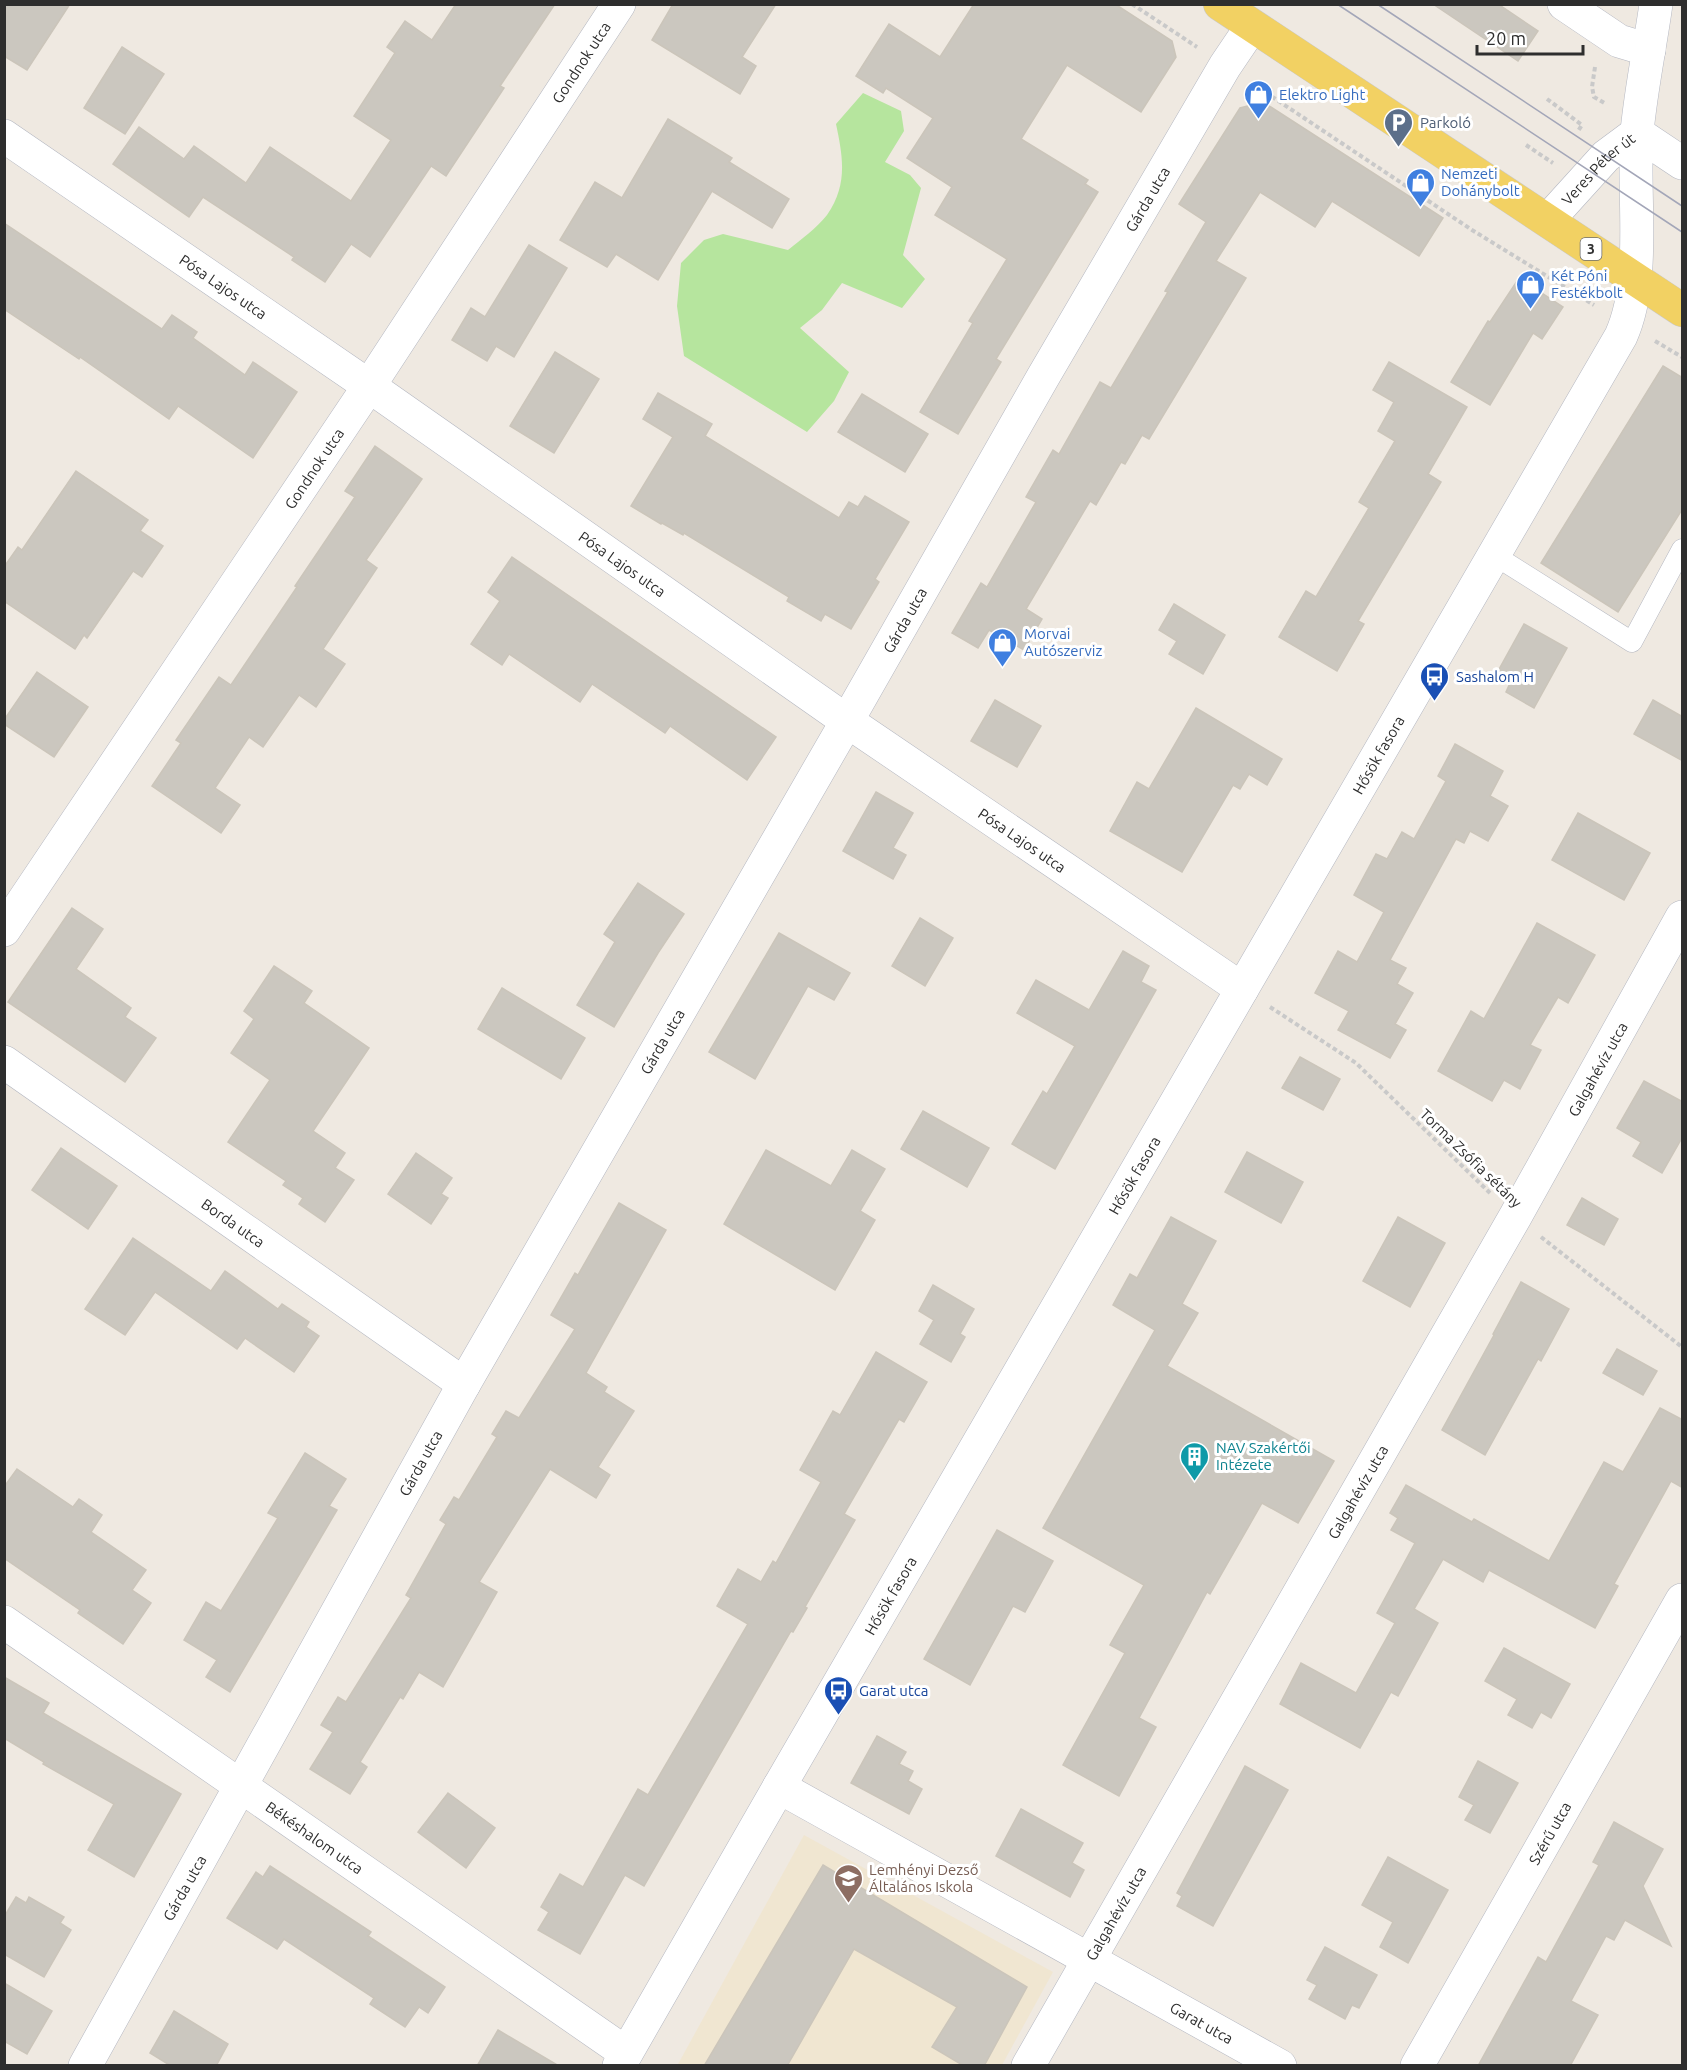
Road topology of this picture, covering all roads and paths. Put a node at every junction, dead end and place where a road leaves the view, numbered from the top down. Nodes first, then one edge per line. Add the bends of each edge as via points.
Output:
1 (619, 4) edge
2 (1132, 4) edge
3 (1220, 4) edge
4 (1563, 4) edge
5 (1656, 4) edge
6 (1252, 26) junction
7 (1649, 50) junction
8 (1596, 60) dead end
9 (1225, 66) junction
10 (1547, 99) dead end
11 (1637, 133) junction
12 (4, 135) edge
13 (1575, 136) dead end
14 (1526, 145) dead end
15 (1559, 159) dead end
16 (1683, 163) edge
17 (1548, 220) junction
18 (1635, 279) junction
19 (1683, 310) edge
20 (1626, 324) junction
21 (1683, 357) edge
22 (369, 386) junction
23 (1683, 549) edge
24 (1494, 555) junction
25 (847, 722) junction
26 (1683, 917) edge
27 (4, 930) edge
28 (1242, 989) junction
29 (4, 1062) edge
30 (1515, 1217) junction
31 (1683, 1347) edge
32 (464, 1384) junction
33 (1683, 1600) edge
34 (4, 1622) edge
35 (240, 1785) junction
36 (779, 1787) junction
37 (1089, 1958) junction
38 (622, 2059) edge
39 (86, 2066) edge
40 (1028, 2066) edge
41 (1280, 2066) edge
42 (1417, 2066) edge

1 - 22 street, Gondnok utca
2 - 9 path
3 - 6 main road, Veres Péter út / 3
4 - 7 street via 1618,41
5 - 7 street, Hősök fasora
6 - 9 street, Gárda utca
6 - 17 main road, Veres Péter út / 3
7 - 11 street, Hősök fasora
8 - 11 path via 1594,97
9 - 20 path via 1472,230
9 - 25 street, Gárda utca
10 - 13 path via 1582,125
11 - 16 street, Veres Péter út
11 - 17 street, Veres Péter út via 1606,156
11 - 18 street, Hősök fasora
12 - 22 street, Pósa Lajos utca
14 - 15 path via 1556,165
17 - 18 main road, Veres Péter út / 3
18 - 19 main road, Veres Péter út / 3
18 - 20 street, Hősök fasora
20 - 21 path
20 - 24 street, Hősök fasora
22 - 25 street, Pósa Lajos utca
22 - 27 street, Gondnok utca
23 - 24 lane via 1632,642
24 - 28 street, Hősök fasora
25 - 28 street, Pósa Lajos utca
25 - 32 street, Gárda utca
26 - 30 street, Galgahévíz utca
28 - 30 path, Torma Zsófia sétány via 1356,1063
28 - 36 street, Hősök fasora
29 - 32 street, Borda utca
30 - 31 path, Torma Zsófia sétány
30 - 37 street, Galgahévíz utca
32 - 35 street, Gárda utca
33 - 42 street, Szérű utca
34 - 35 street, Békéshalom utca
35 - 38 street, Békéshalom utca
35 - 39 street, Gárda utca
36 - 37 street, Garat utca
36 - 38 street, Hősök fasora
37 - 40 street, Galgahévíz utca
37 - 41 street, Garat utca

